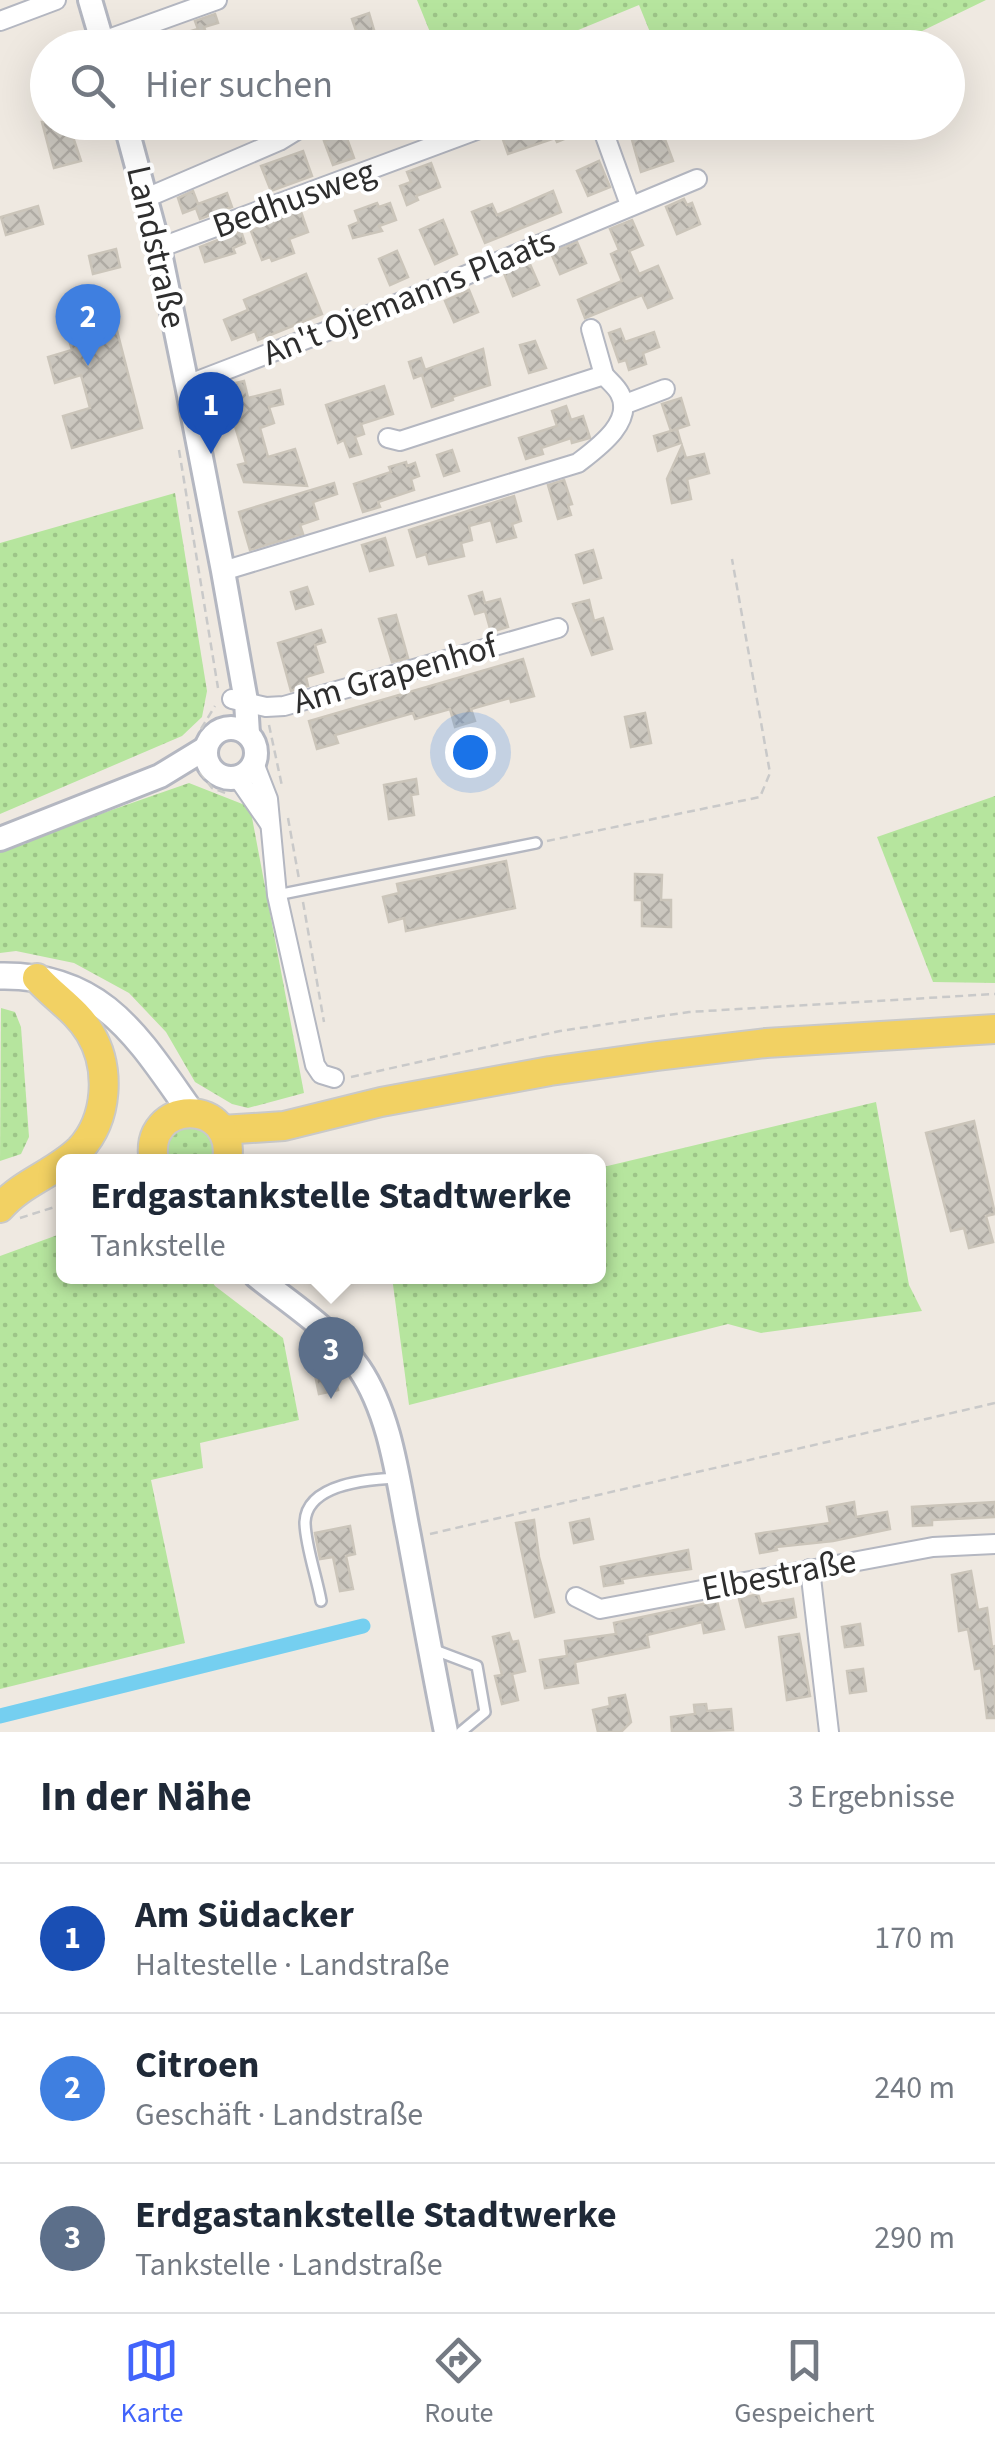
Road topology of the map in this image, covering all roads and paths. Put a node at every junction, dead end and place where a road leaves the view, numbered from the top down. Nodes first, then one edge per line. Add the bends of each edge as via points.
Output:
1 (56, 0) edge
2 (90, 0) edge
3 (217, 0) edge
4 (0, 21) edge
5 (99, 30) edge
6 (139, 30) edge
7 (130, 140) edge
8 (281, 140) edge
9 (451, 140) edge
10 (607, 140) edge
11 (697, 180) dead end
12 (146, 198) junction
13 (630, 205) junction
14 (159, 248) junction
15 (590, 329) dead end
16 (604, 376) junction
17 (187, 385) junction
18 (664, 389) dead end
19 (623, 406) junction
20 (388, 438) dead end
21 (178, 439) dead end
22 (732, 559) dead end
23 (223, 570) junction
24 (558, 628) dead end
25 (238, 700) junction
26 (248, 729) junction
27 (203, 753) junction
28 (246, 770) junction
29 (284, 799) dead end
30 (288, 818) dead end
31 (0, 839) edge
32 (536, 843) joint
33 (301, 890) junction
34 (277, 895) junction
35 (0, 976) edge
36 (37, 978) junction
37 (995, 994) edge
38 (995, 1029) edge
39 (309, 1040) junction
40 (334, 1078) joint
41 (180, 1116) junction
42 (226, 1147) edge
43 (73, 1154) edge
44 (146, 1154) edge
45 (56, 1167) edge
46 (56, 1191) edge
47 (56, 1205) edge
48 (6, 1212) edge
49 (266, 1284) edge
50 (995, 1403) edge
51 (399, 1478) junction
52 (410, 1539) junction
53 (990, 1544) edge
54 (810, 1569) junction
55 (576, 1598) dead end
56 (321, 1600) dead end
57 (430, 1648) junction
58 (446, 1732) edge
59 (461, 1732) edge
60 (829, 1732) edge

1 - 4 street
2 - 5 street
3 - 6 street
7 - 12 street, Landstraße
8 - 12 street
9 - 14 street, Bedhusweg
10 - 13 street
11 - 13 street, An't Ojemanns Plaats
12 - 14 street, Landstraße
13 - 17 street, An't Ojemanns Plaats
14 - 17 street, Landstraße
15 - 16 street
16 - 19 street
16 - 20 street via 400,440
17 - 23 street, Landstraße
18 - 19 street
19 - 23 street via 622,419 578,463
21 - 27 path via 218,689
22 - 32 path via 770,773 760,798
23 - 25 street, Landstraße
24 - 25 street, Am Grapenhof via 284,706
25 - 26 street, Landstraße
26 - 27 street via 213,735
26 - 28 street via 256,748
26 - 29 path
27 - 28 street via 222,778
27 - 31 street
28 - 34 street via 268,799
30 - 33 path
32 - 33 lane
33 - 34 lane
33 - 39 path via 324,1018 320,1034
34 - 39 street
35 - 36 main road
36 - 41 main road via 82,993 127,1024
36 - 43 main road via 91,1034 104,1082 93,1131
37 - 40 path via 689,1012
38 - 42 main road via 766,1043 550,1071 381,1102
39 - 40 street via 315,1065
41 - 42 main road via 213,1120
41 - 44 main road via 160,1127
45 - 48 main road via 13,1192
46 - 48 main road
47 - 48 path
49 - 51 street via 328,1333 360,1370 378,1404
50 - 52 path
51 - 52 street
51 - 56 lane via 334,1488 314,1502 305,1520
52 - 57 street
53 - 54 street, Elbestraße
54 - 55 street, Elbestraße via 600,1608
54 - 60 street
57 - 58 street
57 - 59 lane via 477,1666 484,1712

